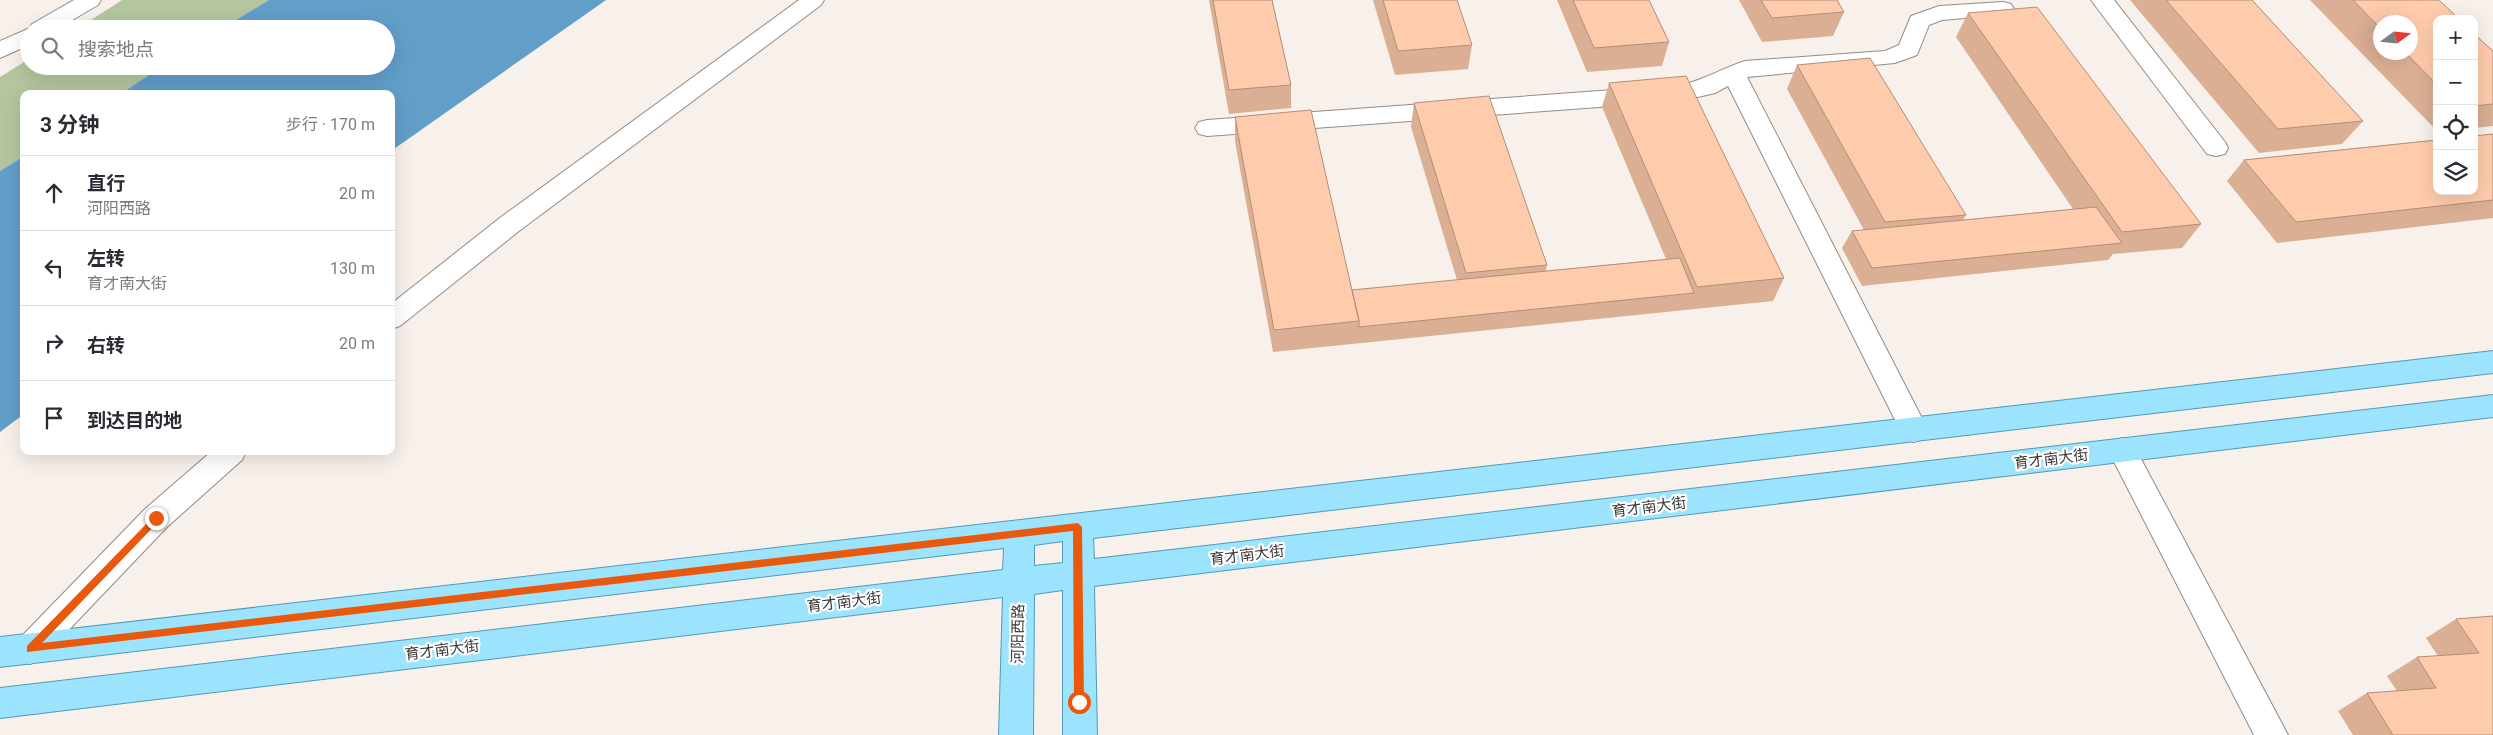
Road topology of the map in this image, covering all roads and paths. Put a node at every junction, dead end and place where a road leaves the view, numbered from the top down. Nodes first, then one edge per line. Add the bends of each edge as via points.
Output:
1 (90, 0) edge
2 (813, 0) edge
3 (2102, 0) edge
4 (2003, 9) edge
5 (56, 20) edge
6 (20, 40) edge
7 (0, 51) edge
8 (1733, 73) junction
9 (1207, 128) dead end
10 (2216, 148) dead end
11 (395, 316) edge
12 (2493, 362) edge
13 (2493, 406) edge
14 (1914, 430) junction
15 (2122, 450) junction
16 (227, 455) edge
17 (1078, 527) junction
18 (1019, 533) junction
19 (1078, 575) junction
20 (1019, 581) junction
21 (30, 649) junction
22 (0, 652) edge
23 (0, 703) edge
24 (1016, 735) edge
25 (1080, 735) edge
26 (2271, 735) edge

1 - 5 street
2 - 11 street via 510,224
3 - 10 street
4 - 8 street via 1939,13 1919,21 1909,50 1887,58 1745,69
6 - 7 street
8 - 9 street via 1707,87 1682,93
8 - 14 street
12 - 14 main road
13 - 15 main road, 育才南大街
14 - 17 main road
15 - 19 main road, 育才南大街
15 - 26 street
16 - 21 street via 156,518
17 - 18 main road
17 - 19 main road
18 - 20 main road, 河阳西路
18 - 21 main road
19 - 20 main road, 育才南大街
19 - 25 main road
20 - 23 main road, 育才南大街
20 - 24 main road, 河阳西路
21 - 22 main road

